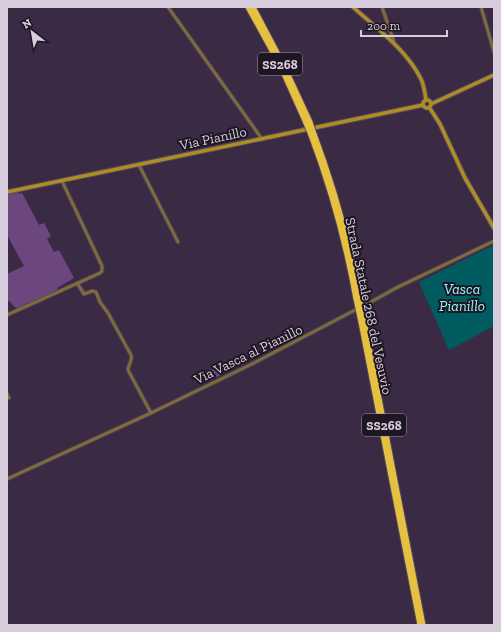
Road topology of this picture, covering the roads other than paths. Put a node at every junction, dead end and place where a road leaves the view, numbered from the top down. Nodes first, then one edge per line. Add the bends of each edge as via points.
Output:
1 (168, 7) edge
2 (248, 7) edge
3 (253, 7) edge
4 (353, 7) edge
5 (382, 7) edge
6 (481, 7) edge
7 (395, 45) junction
8 (494, 52) edge
9 (494, 75) edge
10 (426, 100) junction
11 (424, 105) junction
12 (430, 105) junction
13 (308, 123) junction
14 (262, 139) junction
15 (140, 165) junction
16 (62, 181) junction
17 (7, 192) edge
18 (494, 228) edge
19 (494, 241) edge
20 (178, 242) dead end
21 (78, 283) junction
22 (7, 315) edge
23 (7, 394) edge
24 (9, 398) dead end
25 (151, 413) junction
26 (7, 479) edge
27 (404, 535) junction
28 (420, 625) edge
29 (423, 625) edge

1 - 14 street
2 - 13 highway, Strada Statale 268 del Vesuvio / SS268
3 - 13 highway, Strada Statale 268 del Vesuvio / SS268 via 284,66
4 - 7 street
5 - 7 street
6 - 8 street
7 - 10 street via 422,80
9 - 12 street
10 - 11 street
10 - 12 street via 429,100
11 - 12 street via 426,108
11 - 14 street, Via Pianillo
12 - 18 street via 465,178
13 - 27 highway, Strada Statale 268 del Vesuvio / SS268, bridge via 340,210 350,250
14 - 15 street, Via Pianillo
15 - 16 street, Via Pianillo
15 - 20 street
16 - 17 street, Via Pianillo
16 - 21 street via 102,266 100,273
19 - 25 street, Via Vasca al Pianillo
21 - 22 street
21 - 25 street via 84,294 96,292 108,313 131,355 128,370
23 - 24 street
25 - 26 street, Via Vasca al Pianillo
27 - 28 highway, Strada Statale 268 del Vesuvio / SS268
27 - 29 highway, Strada Statale 268 del Vesuvio / SS268

